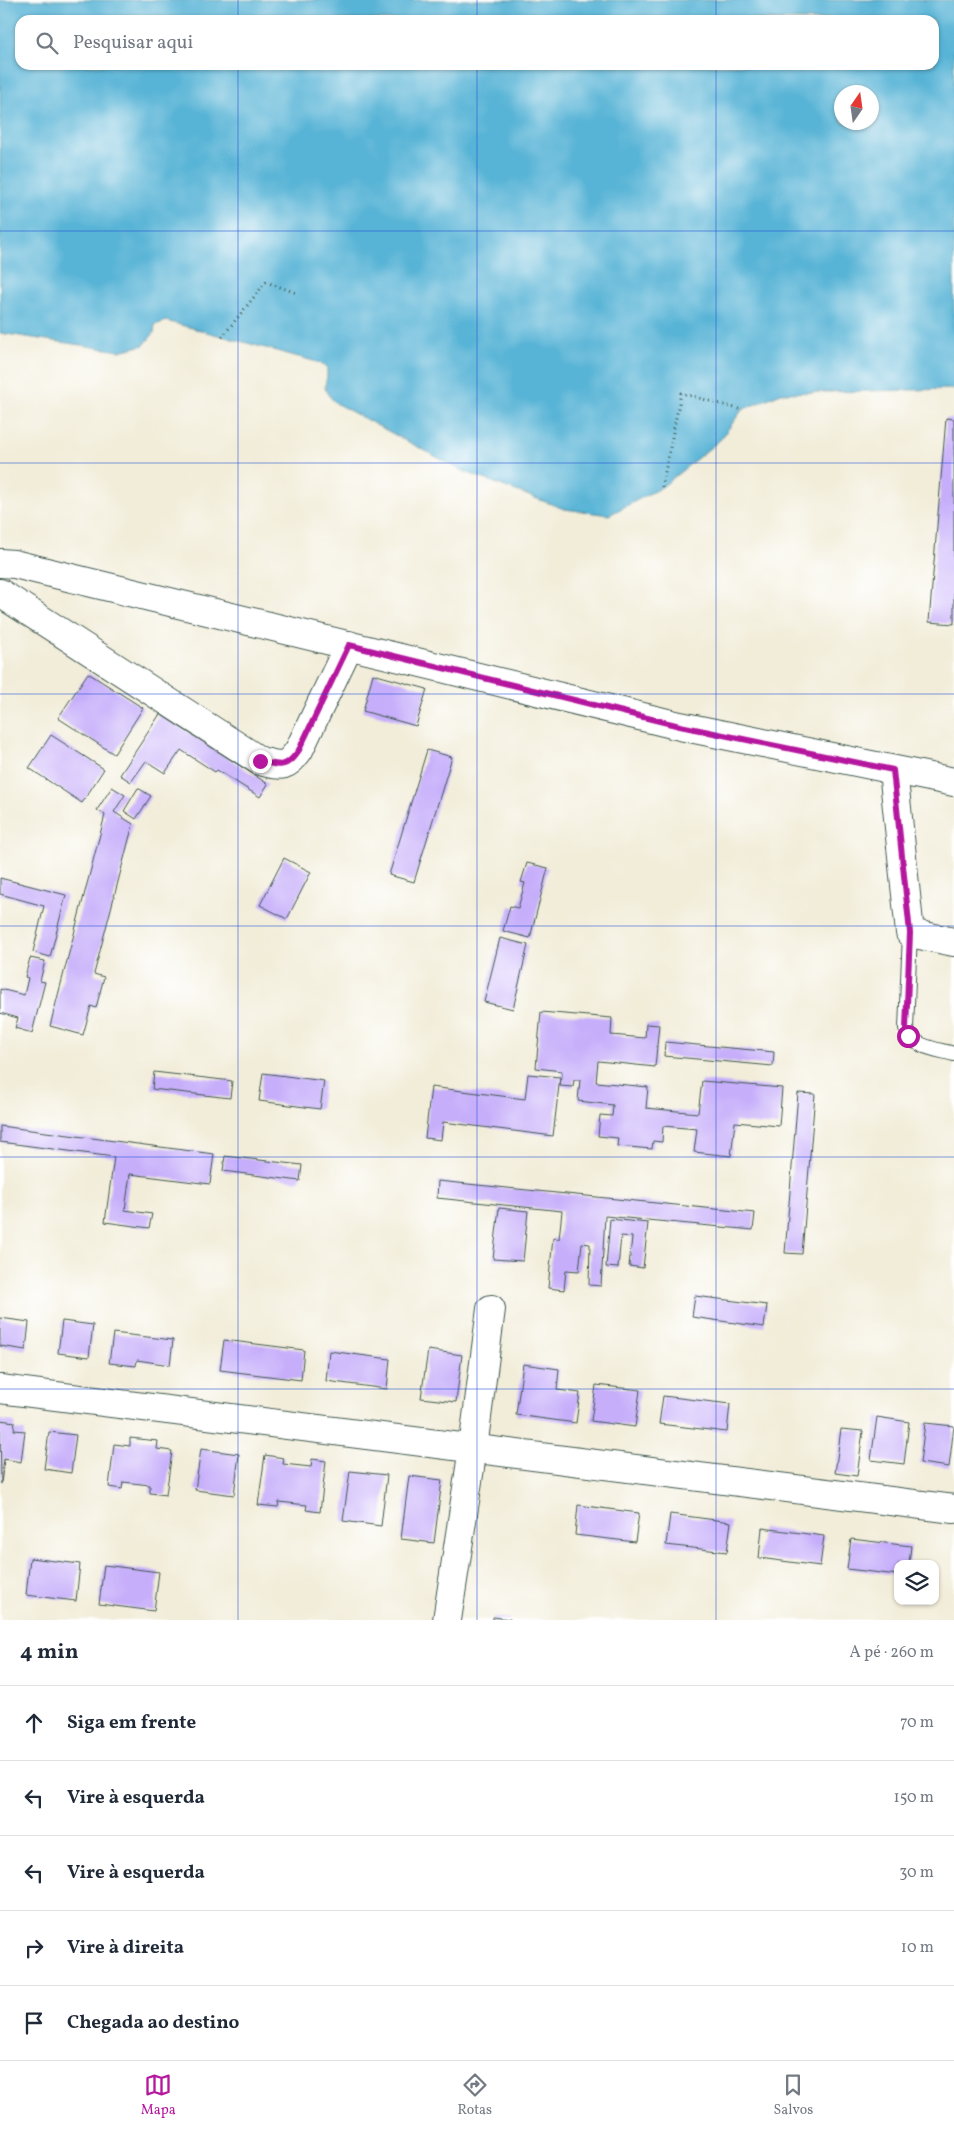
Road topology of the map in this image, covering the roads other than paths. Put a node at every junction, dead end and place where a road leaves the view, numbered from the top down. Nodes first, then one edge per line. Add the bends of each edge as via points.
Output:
1 (0, 563) edge
2 (0, 593) edge
3 (349, 645) junction
4 (893, 770) junction
5 (954, 782) edge
6 (910, 933) junction
7 (954, 942) edge
8 (954, 1054) edge
9 (491, 1309) dead end
10 (0, 1389) edge
11 (473, 1448) junction
12 (954, 1508) edge
13 (447, 1620) edge

1 - 3 street
2 - 3 street via 260,761 280,766 290,763 299,750
3 - 4 street via 680,726
4 - 5 street
4 - 6 street
6 - 7 street
6 - 8 lane via 908,1036 916,1043
9 - 11 street
10 - 11 street
11 - 12 street
11 - 13 street

